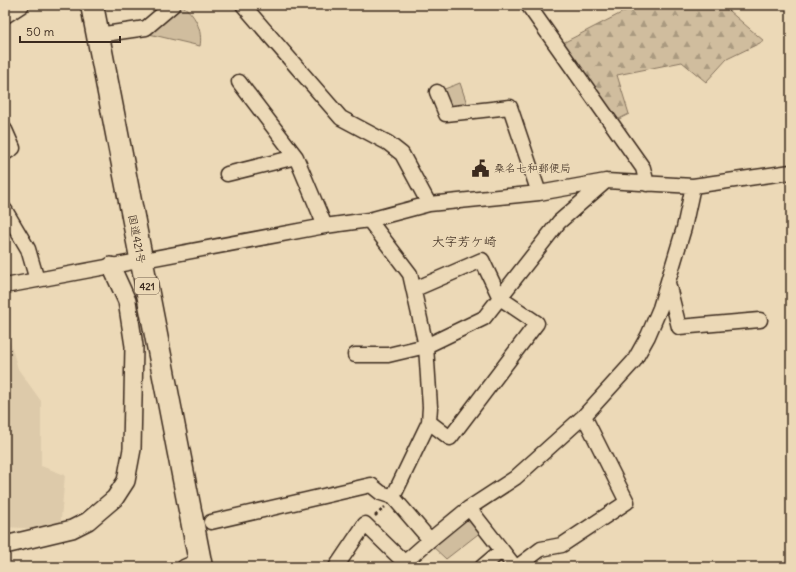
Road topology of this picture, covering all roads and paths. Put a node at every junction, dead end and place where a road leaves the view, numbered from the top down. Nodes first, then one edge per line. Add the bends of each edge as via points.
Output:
1 (21, 5) edge
2 (92, 5) edge
3 (173, 5) edge
4 (243, 5) edge
5 (528, 5) edge
6 (5, 16) edge
7 (98, 35) junction
8 (239, 82) dead end
9 (437, 92) dead end
10 (5, 130) edge
11 (5, 153) edge
12 (296, 157) junction
13 (791, 172) edge
14 (227, 174) dead end
15 (606, 180) junction
16 (647, 184) junction
17 (693, 186) junction
18 (539, 193) junction
19 (429, 204) junction
20 (5, 210) edge
21 (369, 220) junction
22 (325, 226) junction
23 (142, 260) junction
24 (111, 266) junction
25 (37, 280) junction
26 (668, 283) junction
27 (5, 286) edge
28 (415, 289) junction
29 (500, 298) junction
30 (760, 320) dead end
31 (426, 346) junction
32 (355, 354) dead end
33 (584, 416) junction
34 (429, 422) junction
35 (393, 498) junction
36 (469, 508) junction
37 (211, 522) dead end
38 (366, 524) junction
39 (430, 540) junction
40 (5, 545) edge
41 (502, 550) junction
42 (195, 565) edge
43 (407, 565) edge
44 (336, 567) edge
45 (482, 567) edge
46 (516, 567) edge

1 - 6 street
2 - 7 highway, 国道421号 / 421
3 - 7 street via 146,28
4 - 19 street via 341,118 388,143 402,154
5 - 16 street via 642,168
7 - 23 highway, 国道421号 / 421
8 - 12 street
9 - 18 street via 446,114 510,107
10 - 11 street via 13,148
12 - 14 street
12 - 22 street
13 - 17 street
15 - 16 street
15 - 18 street
15 - 29 street via 559,222
16 - 17 street
17 - 26 street
18 - 19 street
19 - 21 street
20 - 25 street via 28,249
21 - 22 street
21 - 28 street via 410,274
22 - 23 street
23 - 24 street
23 - 42 highway, 国道421号 / 421
24 - 25 street
24 - 40 street via 127,301 134,346 132,449 126,481 115,498 88,521 72,529
25 - 27 street
26 - 30 street via 680,326
26 - 33 street via 648,336 634,361
28 - 29 street via 482,260
28 - 31 street
29 - 31 street via 484,318
29 - 34 street via 537,323 450,438
31 - 32 street via 388,355
31 - 34 street
33 - 36 street via 515,478
33 - 46 street via 627,502 562,545 541,550
34 - 35 street
35 - 37 street via 371,485
35 - 38 path
35 - 39 street
36 - 39 street
36 - 41 street
38 - 43 street
38 - 44 street
39 - 43 street
41 - 45 street
41 - 46 street

